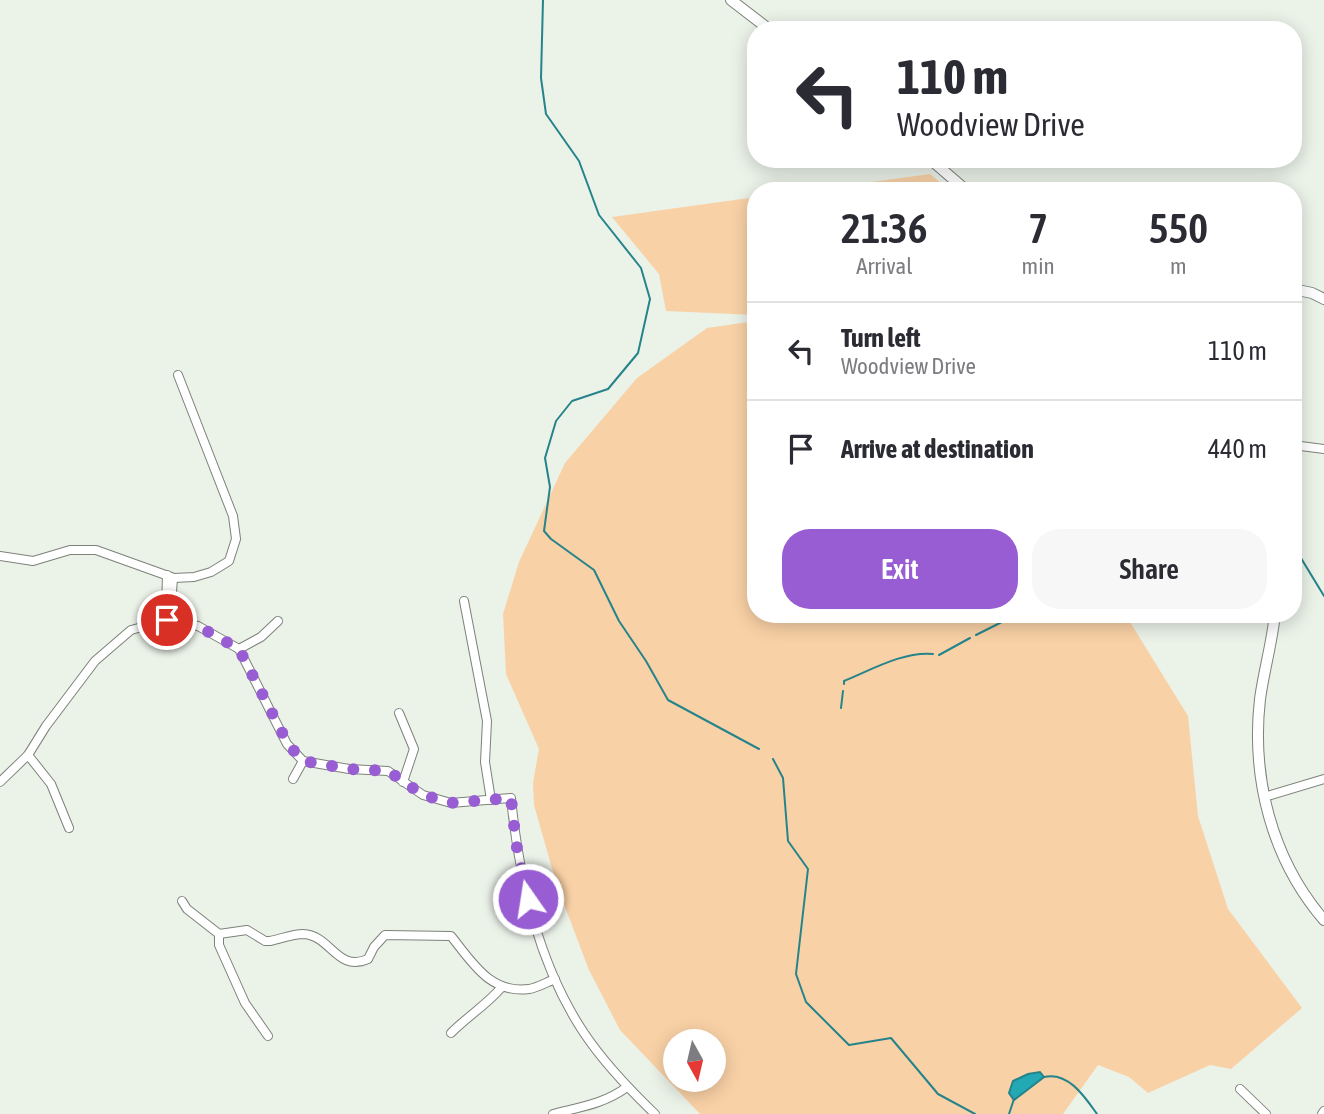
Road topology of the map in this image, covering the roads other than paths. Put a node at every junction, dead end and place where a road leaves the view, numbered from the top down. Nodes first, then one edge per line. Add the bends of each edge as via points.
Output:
1 (731, 0) edge
2 (758, 21) edge
3 (940, 168) edge
4 (957, 182) edge
5 (1302, 291) edge
6 (1324, 299) edge
7 (178, 375) dead end
8 (1302, 447) edge
9 (1324, 449) edge
10 (0, 556) edge
11 (170, 577) junction
12 (464, 601) dead end
13 (169, 616) junction
14 (278, 621) dead end
15 (1273, 623) edge
16 (239, 649) junction
17 (399, 713) dead end
18 (28, 755) junction
19 (303, 761) junction
20 (293, 779) dead end
21 (1324, 779) edge
22 (0, 782) edge
23 (403, 782) junction
24 (1264, 797) junction
25 (491, 800) junction
26 (69, 828) dead end
27 (182, 901) dead end
28 (1324, 920) edge
29 (219, 934) junction
30 (555, 979) junction
31 (501, 988) junction
32 (451, 1033) dead end
33 (268, 1036) dead end
34 (627, 1087) junction
35 (1240, 1088) dead end
36 (578, 1111) edge
37 (553, 1114) edge
38 (655, 1114) edge
39 (1266, 1114) edge

1 - 2 street
3 - 4 street
5 - 6 street
7 - 11 street via 233,516 236,539 229,561 211,572
8 - 9 street
10 - 11 street via 33,561 70,550 96,550
11 - 13 street
12 - 25 street via 487,721 485,762
13 - 16 street
13 - 18 street via 131,630 95,662
14 - 16 street
15 - 24 street via 1258,723
16 - 19 street via 288,744
17 - 23 street via 414,749
18 - 22 street
18 - 26 street via 51,784
19 - 20 street
19 - 23 street via 388,771
21 - 24 street
23 - 25 street via 423,795 451,803
24 - 28 street via 1281,853
25 - 30 street via 511,798 533,917
27 - 29 street
29 - 31 street via 247,930 270,941 303,934 315,937 344,960 358,963 368,959 385,935 451,936 478,970
29 - 33 street via 219,945 245,1003
30 - 31 street via 530,989
30 - 34 street via 583,1031
31 - 32 street
34 - 36 street
34 - 38 street
35 - 39 street
36 - 37 street

